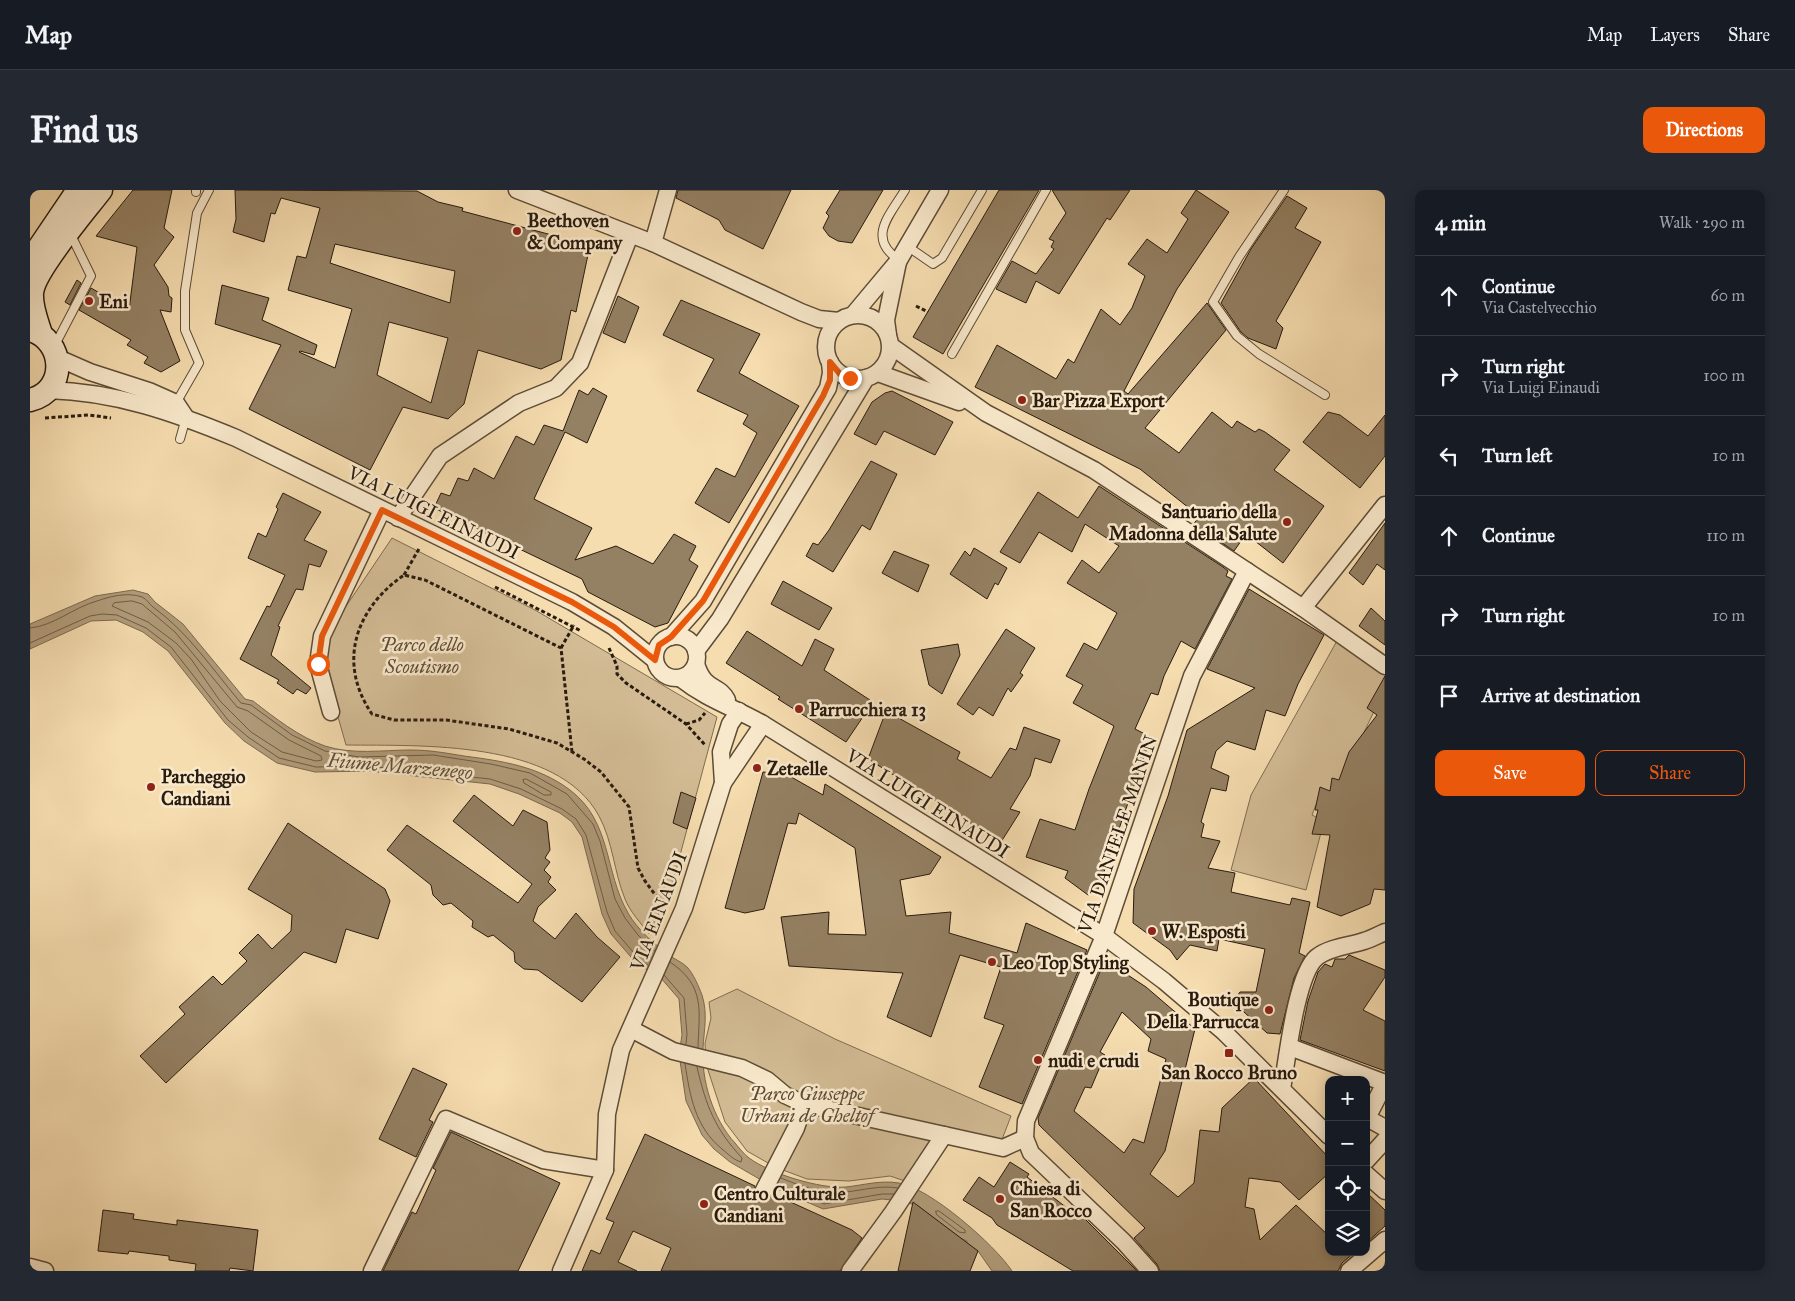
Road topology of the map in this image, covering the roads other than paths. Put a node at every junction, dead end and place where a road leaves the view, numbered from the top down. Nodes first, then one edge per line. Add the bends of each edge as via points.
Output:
1 (78, 190) edge
2 (101, 190) edge
3 (209, 190) edge
4 (516, 190) edge
5 (668, 190) edge
6 (905, 190) edge
7 (940, 190) edge
8 (982, 190) edge
9 (1046, 190) edge
10 (1284, 190) edge
11 (69, 231) junction
12 (630, 235) junction
13 (653, 243) junction
14 (903, 252) junction
15 (30, 261) edge
16 (846, 318) junction
17 (889, 340) junction
18 (46, 342) edge
19 (952, 354) dead end
20 (830, 362) junction
21 (872, 375) junction
22 (1325, 395) dead end
23 (40, 403) edge
24 (176, 403) junction
25 (986, 412) junction
26 (186, 418) junction
27 (180, 439) dead end
28 (1385, 505) edge
29 (382, 510) junction
30 (398, 518) junction
31 (1247, 571) junction
32 (1303, 608) junction
33 (671, 637) junction
34 (696, 657) junction
35 (655, 660) junction
36 (1385, 666) edge
37 (680, 678) junction
38 (735, 708) junction
39 (331, 712) dead end
40 (763, 724) junction
41 (723, 783) junction
42 (1385, 932) edge
43 (1104, 936) junction
44 (631, 1029) junction
45 (1290, 1047) junction
46 (1282, 1088) junction
47 (804, 1104) junction
48 (1385, 1128) edge
49 (1325, 1132) edge
50 (944, 1135) junction
51 (1025, 1138) junction
52 (1385, 1140) edge
53 (1370, 1157) edge
54 (605, 1170) junction
55 (1370, 1178) edge
56 (764, 1190) dead end
57 (1385, 1191) edge
58 (1385, 1240) edge
59 (30, 1267) edge
60 (45, 1271) edge
61 (372, 1271) edge
62 (561, 1271) edge
63 (850, 1271) edge
64 (1150, 1271) edge
65 (1349, 1271) edge

1 - 15 street
2 - 11 street
3 - 24 lane via 196,213 185,291 185,330 199,362
4 - 12 street
5 - 13 street
6 - 14 lane via 881,231 884,247
7 - 14 street
8 - 14 lane via 942,258 933,264
9 - 19 lane
10 - 22 lane via 1213,302 1237,336 1259,354
11 - 18 street via 32,290 34,310
11 - 18 lane via 91,276
12 - 13 street
12 - 30 street via 580,363 568,378 556,388 519,403 440,456
13 - 16 street via 819,319
14 - 16 street
14 - 17 street via 886,320
16 - 17 street via 872,318 880,323
16 - 20 street via 828,338 826,350
17 - 21 street via 886,364
17 - 25 street
18 - 23 street via 57,375
18 - 24 street via 90,372
20 - 21 street via 845,376 856,379
20 - 33 street via 828,388 703,601
21 - 25 street
21 - 34 street
23 - 26 street, VIA LUIGI EINAUDI via 107,395
24 - 26 street
25 - 31 street via 1094,470
26 - 27 lane
26 - 29 street, VIA LUIGI EINAUDI via 236,438
28 - 32 street
29 - 30 street, VIA LUIGI EINAUDI
29 - 39 street via 322,636 318,664
30 - 35 street, VIA LUIGI EINAUDI via 585,609 614,627
31 - 32 street
31 - 43 street, VIA DANIELE MANIN via 1192,676
32 - 36 street
33 - 34 street via 689,641
33 - 35 street via 659,645
34 - 37 street via 690,673
34 - 38 street, VIA LUIGI EINAUDI via 702,680 725,696
35 - 37 street via 667,676
37 - 38 street, VIA LUIGI EINAUDI via 719,704
38 - 40 street, VIA LUIGI EINAUDI
38 - 41 street via 721,752
40 - 41 street
40 - 43 street, VIA LUIGI EINAUDI
41 - 44 street, VIA EINAUDI via 678,924
42 - 45 street via 1366,941 1336,948 1317,958 1308,969 1301,987
43 - 46 street, VIA LUIGI EINAUDI via 1224,1032
43 - 51 street, VIA DANIELE MANIN via 1032,1104
44 - 47 street via 673,1051 742,1068
44 - 54 street, VIA EINAUDI via 621,1050 607,1114
45 - 46 street
45 - 48 street via 1385,1083 1367,1118
46 - 49 street, VIA LUIGI EINAUDI
47 - 50 street
47 - 56 street via 796,1128
50 - 51 street via 1003,1148
50 - 63 street via 894,1212
51 - 64 street via 1031,1153
52 - 53 street
54 - 61 street via 543,1160 446,1119
54 - 62 street
55 - 57 street
58 - 65 street
59 - 60 street

